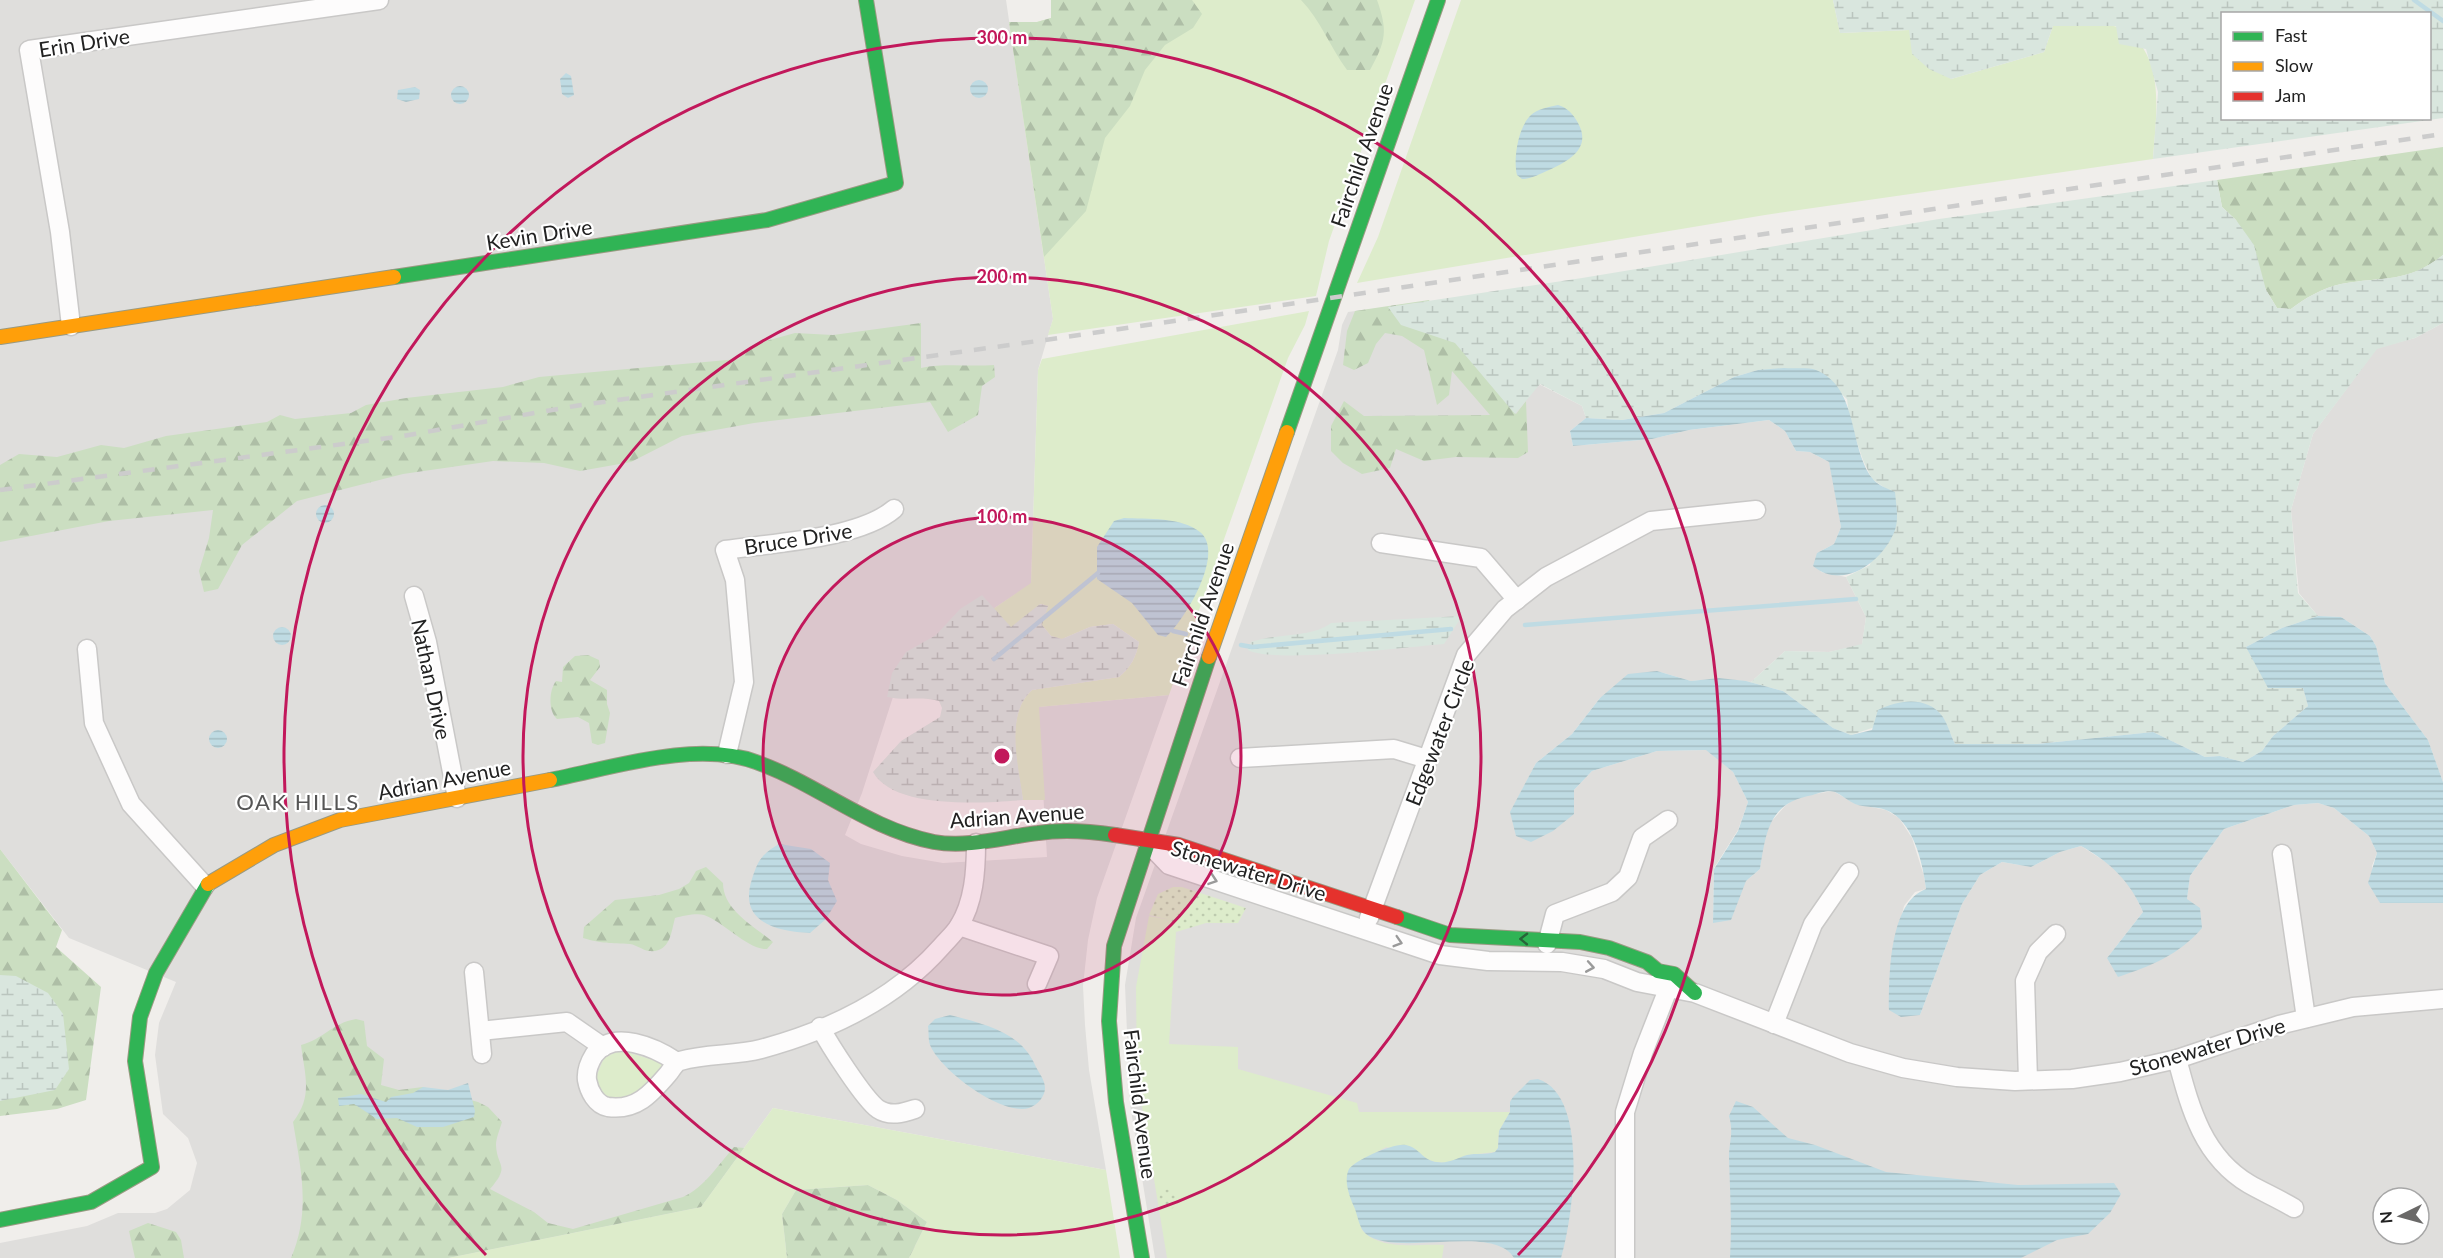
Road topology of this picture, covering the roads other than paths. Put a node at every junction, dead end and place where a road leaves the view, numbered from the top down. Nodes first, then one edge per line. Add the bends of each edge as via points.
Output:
1 (379, 0) edge
2 (866, 0) edge
3 (1438, 0) edge
4 (244, 9) edge
5 (71, 326) junction
6 (0, 337) edge
7 (894, 509) dead end
8 (1756, 510) dead end
9 (1381, 543) dead end
10 (414, 596) dead end
11 (1517, 600) junction
12 (87, 649) dead end
13 (727, 754) junction
14 (1240, 758) dead end
15 (1427, 759) junction
16 (457, 798) junction
17 (1668, 820) dead end
18 (1146, 841) junction
19 (976, 843) junction
20 (2282, 854) dead end
21 (1850, 872) dead end
22 (205, 886) junction
23 (1372, 909) junction
24 (959, 926) junction
25 (1364, 931) junction
26 (2056, 934) dead end
27 (1547, 942) junction
28 (474, 972) dead end
29 (1671, 982) junction
30 (1038, 984) dead end
31 (2443, 999) edge
32 (2306, 1018) junction
33 (1774, 1024) junction
34 (820, 1027) junction
35 (480, 1031) junction
36 (603, 1047) junction
37 (482, 1054) dead end
38 (2176, 1059) junction
39 (677, 1062) junction
40 (2028, 1080) junction
41 (915, 1109) dead end
42 (2294, 1208) dead end
43 (0, 1220) edge
44 (1142, 1258) edge
45 (1625, 1258) edge

1 - 4 street, Erin Drive
2 - 5 street, Kevin Drive via 896,183 767,220
3 - 18 street, Fairchild Avenue
4 - 5 street, Erin Drive via 29,50 60,232
5 - 6 street, Kevin Drive
7 - 13 street, Bruce Drive via 882,520 858,529 724,550 736,590 744,682
8 - 11 street, Edgewater Circle via 1651,521 1546,577
9 - 11 street via 1481,558
10 - 16 street, Nathan Drive via 427,642
11 - 15 street, Edgewater Circle via 1466,655
12 - 22 street via 94,723 131,804
13 - 16 street, Adrian Avenue via 673,756
13 - 19 street, Adrian Avenue via 775,770 871,823 936,842
14 - 15 street via 1394,749
15 - 23 street, Edgewater Circle
16 - 22 street, Adrian Avenue via 340,820 274,845
17 - 27 street via 1642,838 1628,877 1612,892 1556,914
18 - 19 street, Adrian Avenue via 1099,831 1053,831
18 - 23 street, Stonewater Drive via 1179,845
18 -> 25 street, Stonewater Drive via 1169,865
18 - 44 street, Fairchild Avenue via 1114,946 1109,999 1116,1102
19 - 24 street via 977,877
20 - 32 street
21 - 33 street via 1813,924
22 - 43 street, Adrian Avenue via 156,973 140,1017 135,1061 152,1167 91,1202
23 - 25 street, Edgewater Circle
27 -> 23 street, Stonewater Drive via 1450,935
24 - 30 street via 1049,956
24 - 34 street via 919,971 858,1013
25 -> 29 street, Stonewater Drive via 1440,955 1488,961 1562,962 1604,969 1637,982
26 - 40 street via 2038,952 2025,981
27 - 29 street, Stonewater Drive via 1609,948 1647,962
28 - 35 street
29 - 33 street, Stonewater Drive
29 - 45 street via 1625,1112
31 - 32 street, Stonewater Drive via 2353,1006
32 - 38 street, Stonewater Drive
33 - 40 street, Stonewater Drive via 1903,1068 1957,1077
34 - 39 street via 760,1050
34 - 41 street via 879,1109 898,1114
35 - 36 street via 567,1022
35 - 37 street
36 - 39 street via 617,1042 635,1044 652,1048
36 - 39 street via 596,1052 586,1074 588,1087 605,1107 633,1106
38 - 40 street, Stonewater Drive via 2072,1079
38 - 42 street via 2192,1114 2214,1155 2250,1185

